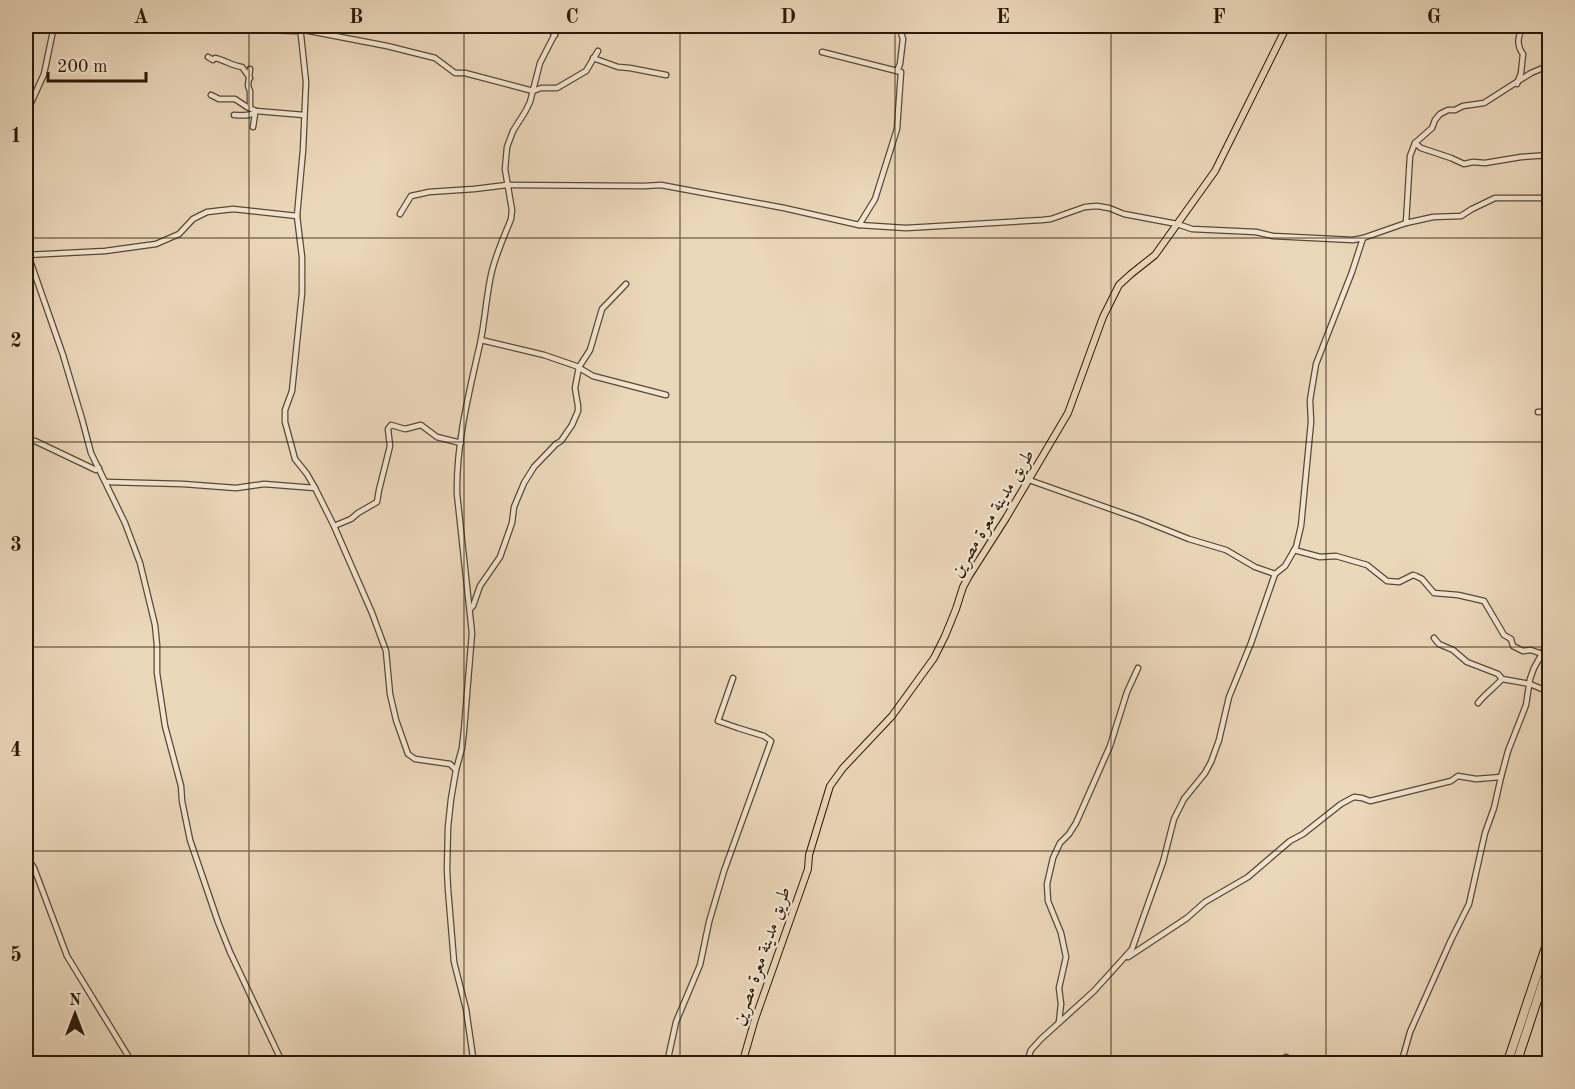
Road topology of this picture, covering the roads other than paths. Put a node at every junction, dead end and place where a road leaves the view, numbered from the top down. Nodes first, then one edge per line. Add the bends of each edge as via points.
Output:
1 (54, 26) edge
2 (323, 26) edge
3 (540, 26) edge
4 (559, 26) edge
5 (899, 26) edge
6 (1287, 26) edge
7 (1523, 26) edge
8 (217, 27) dead end
9 (300, 28) edge
10 (321, 33) junction
11 (555, 35) junction
12 (598, 51) dead end
13 (822, 52) dead end
14 (215, 58) dead end
15 (593, 58) junction
16 (1550, 65) edge
17 (250, 69) dead end
18 (897, 71) junction
19 (666, 75) dead end
20 (250, 78) junction
21 (1517, 84) junction
22 (533, 91) junction
23 (211, 95) dead end
24 (250, 108) junction
25 (255, 112) junction
26 (26, 114) edge
27 (234, 115) dead end
28 (304, 115) junction
29 (253, 127) dead end
30 (1415, 143) junction
31 (1550, 155) edge
32 (507, 185) junction
33 (1550, 198) edge
34 (400, 214) dead end
35 (297, 216) junction
36 (1406, 223) junction
37 (859, 225) junction
38 (1177, 225) junction
39 (1362, 238) junction
40 (26, 249) edge
41 (27, 255) junction
42 (28, 263) edge
43 (626, 284) dead end
44 (481, 340) junction
45 (579, 367) junction
46 (666, 395) dead end
47 (1550, 411) edge
48 (1538, 412) dead end
49 (26, 440) edge
50 (461, 443) junction
51 (99, 468) junction
52 (1029, 480) junction
53 (106, 482) junction
54 (315, 488) junction
55 (334, 526) junction
56 (1294, 550) junction
57 (1275, 574) junction
58 (470, 609) junction
59 (1434, 639) dead end
60 (1550, 639) edge
61 (1542, 654) junction
62 (1138, 668) dead end
63 (733, 678) dead end
64 (1502, 679) junction
65 (1530, 684) junction
66 (1550, 687) edge
67 (1478, 703) dead end
68 (456, 770) junction
69 (1501, 777) junction
70 (26, 856) edge
71 (1550, 935) edge
72 (1126, 958) junction
73 (1550, 961) edge
74 (1059, 1022) junction
75 (1286, 1057) dead end
76 (133, 1064) edge
77 (283, 1064) edge
78 (474, 1064) edge
79 (666, 1064) edge
80 (742, 1064) edge
81 (1026, 1064) edge
82 (1285, 1064) edge
83 (1401, 1064) edge
84 (1507, 1064) edge
85 (1516, 1064) edge

1 - 26 street via 44,74
2 - 10 street
3 - 11 street
4 - 11 street
5 - 18 street via 903,39
6 - 38 main road, طريق مدينة معرة مصرين via 1215,171
7 - 21 street via 1519,34 1518,47 1523,54
8 - 9 street
9 - 10 street
9 - 28 street via 306,82
10 - 22 street via 435,58 455,74 465,73
11 - 22 street via 540,63
12 - 15 street
13 - 18 street
14 - 20 street via 242,67
15 - 19 street via 618,67
15 - 22 street via 586,71 560,87
16 - 21 street
17 - 20 street
18 - 37 street via 901,72 897,129 875,199
20 - 24 street
21 - 30 street via 1484,103 1462,105 1440,114 1432,128
22 - 32 street via 507,147
23 - 24 street via 235,99
24 - 25 street
25 - 27 street
25 - 28 street
25 - 29 street
28 - 35 street
30 - 31 street via 1464,164
30 - 36 street via 1410,156
32 - 34 street via 415,194
32 - 37 street via 661,185
32 - 44 street via 511,219 492,273
33 - 36 street via 1495,198 1461,216
35 - 41 street via 233,209 207,212 193,219 179,234 156,244
35 - 54 street via 302,293 285,422 295,459
36 - 39 street
37 - 38 street via 906,228 1042,220 1096,206
38 - 39 street via 1273,236
38 - 52 main road, طريق مدينة معرة مصرين via 1155,255 1119,285 1103,317 1068,413
39 - 56 street via 1316,364 1301,526
40 - 41 street
41 - 42 street
42 - 51 street
43 - 45 street via 605,305 590,350
44 - 45 street
44 - 50 street
45 - 46 street via 593,376
45 - 58 street via 575,388 578,411 572,425 524,483 500,557
47 - 48 street
49 - 51 street
50 - 55 street via 437,436 421,425 405,429 391,425 377,502
50 - 58 street via 457,494
51 - 53 street
52 - 57 street via 1226,550
52 - 80 main road, طريق مدينة معرة مصرين via 963,587 934,658 892,716 830,786 808,869
53 - 54 street
53 - 77 street via 140,563 158,645 157,672 165,726 182,786 190,840 222,932
54 - 55 street
55 - 68 street via 386,651 394,711 408,754 415,759 450,764
56 - 57 street
56 - 61 street via 1367,565 1387,581 1399,582 1413,575 1434,593 1484,600 1514,646
57 - 72 street via 1229,697 1211,762 1174,819 1147,912
58 - 68 street via 468,691
59 - 64 street via 1467,662
60 - 61 street
61 - 65 street
62 - 74 street via 1094,784 1072,829 1060,843 1049,872 1048,901 1066,957 1059,988
63 - 79 street via 718,721 771,741 724,871 700,965 676,1022
64 - 65 street
64 - 67 street
65 - 66 street via 1542,689
65 - 69 street
68 - 78 street via 448,827 448,889 454,962
69 - 72 street via 1458,776 1370,801 1353,797 1290,840 1248,877
69 - 83 street via 1469,904 1410,1032
70 - 76 street via 67,956
71 - 84 highway
72 - 74 street
73 - 85 highway
74 - 81 street via 1031,1050
75 - 82 street

